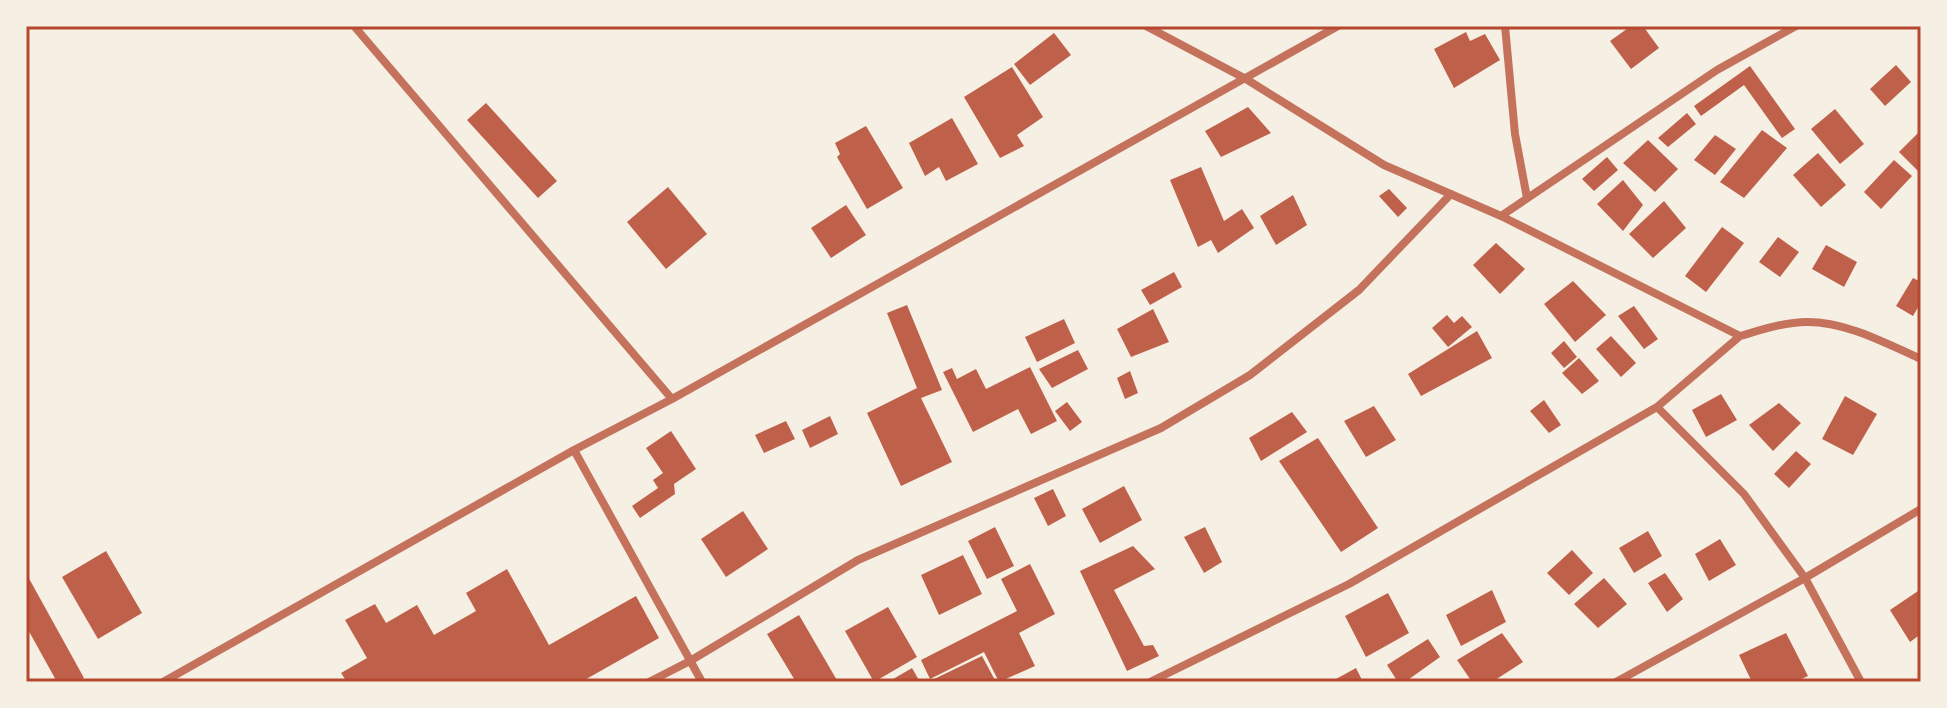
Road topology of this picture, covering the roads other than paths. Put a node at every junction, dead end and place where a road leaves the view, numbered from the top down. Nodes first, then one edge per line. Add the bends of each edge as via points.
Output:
1 (354, 26) edge
2 (1146, 26) edge
3 (1338, 26) edge
4 (1505, 26) edge
5 (1796, 26) edge
6 (1246, 79) junction
7 (1451, 194) junction
8 (1527, 198) junction
9 (1501, 216) junction
10 (1740, 336) junction
11 (1921, 359) edge
12 (672, 399) junction
13 (1657, 407) junction
14 (574, 450) junction
15 (1921, 509) edge
16 (1805, 578) junction
17 (690, 661) junction
18 (163, 682) edge
19 (649, 682) edge
20 (702, 682) edge
21 (1150, 682) edge
22 (1616, 682) edge
23 (1861, 682) edge

1 - 12 street
2 - 6 street
3 - 6 street
4 - 8 street
5 - 8 street via 1717,70
6 - 7 street via 1384,165
6 - 12 street
7 - 9 street
7 - 17 street via 1359,290 1250,375 1161,428 858,560
8 - 9 street
9 - 10 street
10 - 11 street via 1808,322 1857,330
10 - 13 street
12 - 14 street
13 - 16 street via 1744,494
13 - 21 street via 1349,584
14 - 17 street
14 - 18 street
15 - 16 street
16 - 22 street
16 - 23 street
17 - 19 street
17 - 20 street

